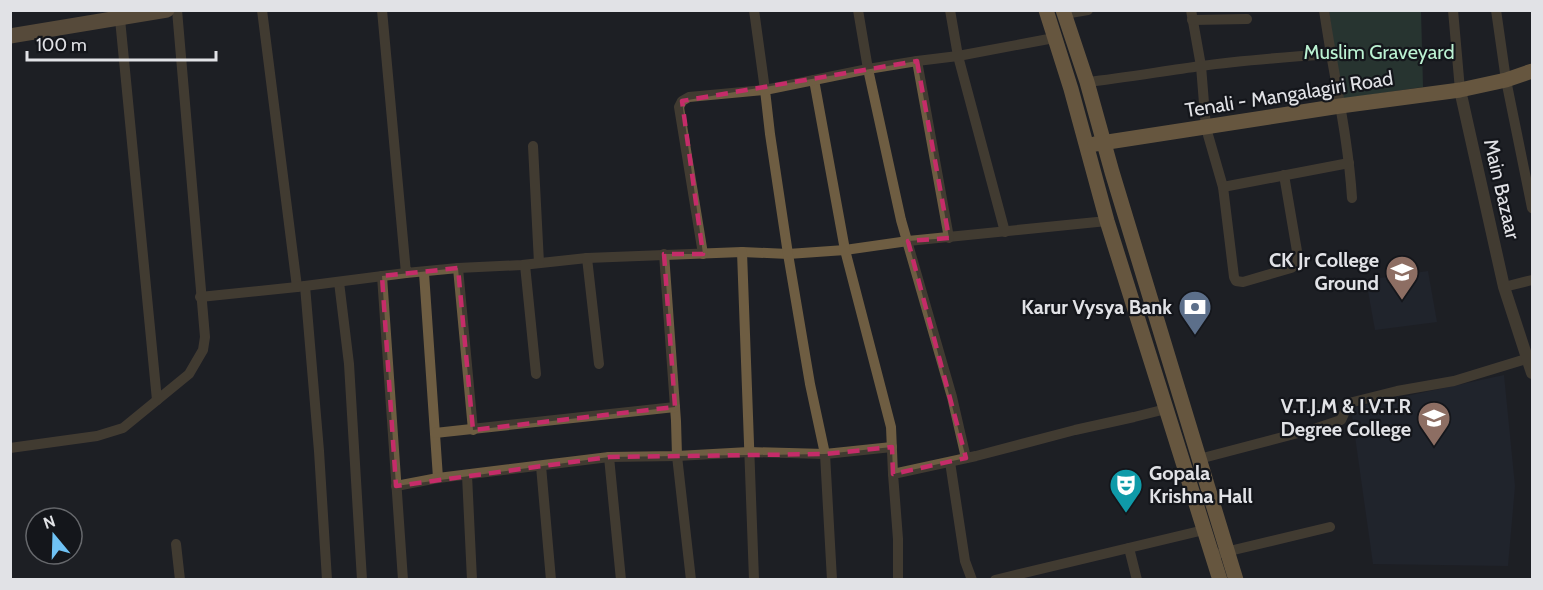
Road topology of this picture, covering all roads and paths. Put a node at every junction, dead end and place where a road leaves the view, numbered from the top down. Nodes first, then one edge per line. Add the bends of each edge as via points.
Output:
1 (167, 10) edge
2 (177, 10) edge
3 (262, 10) edge
4 (382, 10) edge
5 (754, 10) edge
6 (858, 10) edge
7 (950, 10) edge
8 (1046, 10) edge
9 (1088, 10) edge
10 (1324, 10) edge
11 (1453, 10) edge
12 (1496, 10) edge
13 (1063, 12) edge
14 (1192, 15) edge
15 (120, 19) junction
16 (1247, 19) dead end
17 (10, 36) edge
18 (1054, 38) junction
19 (1330, 54) junction
20 (958, 56) junction
21 (917, 61) junction
22 (1201, 66) junction
23 (868, 69) junction
24 (1533, 71) edge
25 (814, 80) junction
26 (1506, 80) junction
27 (1087, 82) junction
28 (765, 90) junction
29 (1460, 90) junction
30 (1340, 106) junction
31 (1206, 128) junction
32 (1105, 142) junction
33 (533, 146) dead end
34 (1086, 146) junction
35 (1349, 163) junction
36 (1284, 176) junction
37 (1223, 186) junction
38 (1352, 198) dead end
39 (1533, 208) edge
40 (1107, 221) junction
41 (1005, 232) junction
42 (949, 238) junction
43 (908, 241) junction
44 (845, 250) junction
45 (742, 252) junction
46 (664, 254) junction
47 (703, 254) junction
48 (788, 254) junction
49 (587, 258) junction
50 (539, 263) junction
51 (525, 264) junction
52 (458, 268) junction
53 (406, 273) junction
54 (424, 273) junction
55 (382, 276) junction
56 (1533, 280) edge
57 (339, 282) junction
58 (301, 287) junction
59 (1504, 287) junction
60 (200, 297) junction
61 (1529, 358) junction
62 (599, 364) dead end
63 (1533, 373) edge
64 (536, 374) dead end
65 (157, 400) junction
66 (675, 407) junction
67 (1166, 409) junction
68 (473, 430) junction
69 (435, 433) junction
70 (892, 447) junction
71 (10, 448) edge
72 (749, 452) junction
73 (825, 454) junction
74 (677, 456) junction
75 (609, 457) junction
76 (966, 458) junction
77 (1199, 459) junction
78 (950, 462) junction
79 (541, 466) junction
80 (892, 474) junction
81 (467, 475) junction
82 (438, 478) junction
83 (396, 486) junction
84 (1329, 527) dead end
85 (1204, 530) junction
86 (176, 544) dead end
87 (1129, 548) junction
88 (1220, 553) junction
89 (180, 579) edge
90 (327, 579) edge
91 (362, 579) edge
92 (403, 579) edge
93 (472, 579) edge
94 (551, 579) edge
95 (621, 579) edge
96 (691, 579) edge
97 (754, 579) edge
98 (832, 579) edge
99 (898, 579) edge
100 (972, 579) edge
101 (996, 579) edge
102 (1137, 579) edge
103 (1220, 579) edge
104 (1236, 579) edge

1 - 15 main road
2 - 60 street
3 - 58 street
4 - 53 street
5 - 28 street
6 - 23 street
7 - 20 street
8 - 18 main road
9 - 13 street
10 - 19 street
11 - 29 street, Main Bazaar
12 - 26 street
13 - 27 main road
14 - 16 street
14 - 22 street
15 - 17 main road
15 - 65 street
18 - 20 street
18 - 34 main road
19 - 22 street
19 - 30 street
20 - 21 street
20 - 41 street
21 - 23 street
21 - 42 street
22 - 27 street
22 - 31 street
23 - 25 street
23 - 43 street
24 - 26 main road, Tenali - Mangalagiri Road
25 - 28 street
25 - 44 street
26 - 29 main road, Tenali - Mangalagiri Road
26 - 39 street
27 - 32 main road
28 - 47 street via 689,97 680,104
28 - 48 street
29 - 30 main road, Tenali - Mangalagiri Road
29 - 59 street, Main Bazaar
30 - 31 main road, Tenali - Mangalagiri Road
30 - 35 street
31 - 32 main road, Tenali - Mangalagiri Road
31 - 37 street
32 - 34 main road, Tenali - Mangalagiri Road
32 - 77 main road
33 - 50 street
34 - 40 main road
35 - 36 street
35 - 38 street
36 - 37 street
36 - 37 street via 1297,264 1243,282 1234,277
40 - 41 street
40 - 67 main road
41 - 42 street
42 - 43 street
43 - 44 street
43 - 76 street
44 - 48 street
44 - 70 street via 891,427
45 - 47 street
45 - 48 street
45 - 72 street
46 - 47 street
46 - 49 street
46 - 66 street
48 - 73 street
49 - 50 street
49 - 62 street
50 - 51 street
51 - 52 street
51 - 64 street
52 - 54 street
52 - 68 street
53 - 54 street
53 - 55 street
54 - 69 street
55 - 57 street
55 - 83 street
56 - 59 street
57 - 58 street
57 - 91 street via 349,364
58 - 60 street
58 - 90 street via 319,451
59 - 61 street, Main Bazaar
60 - 65 street via 203,350 189,374
61 - 63 street, Main Bazaar
61 - 77 street via 1454,381 1348,404 1341,420
65 - 71 street via 123,428 97,436
66 - 68 street
66 - 74 street
67 - 76 street
67 - 85 main road
68 - 69 street
69 - 82 street
70 - 73 street
70 - 80 street
72 - 73 street
72 - 74 street
72 - 97 street
73 - 98 street
74 - 75 street
74 - 96 street
75 - 79 street
75 - 95 street
76 - 78 street
77 - 88 main road
78 - 80 street
78 - 100 street
79 - 81 street
79 - 94 street
80 - 99 street
81 - 82 street
81 - 93 street
82 - 83 street
83 - 92 street
84 - 88 street
85 - 87 street
85 - 88 main road
86 - 89 street
87 - 101 street
87 - 102 street
88 - 103 main road
88 - 104 main road

